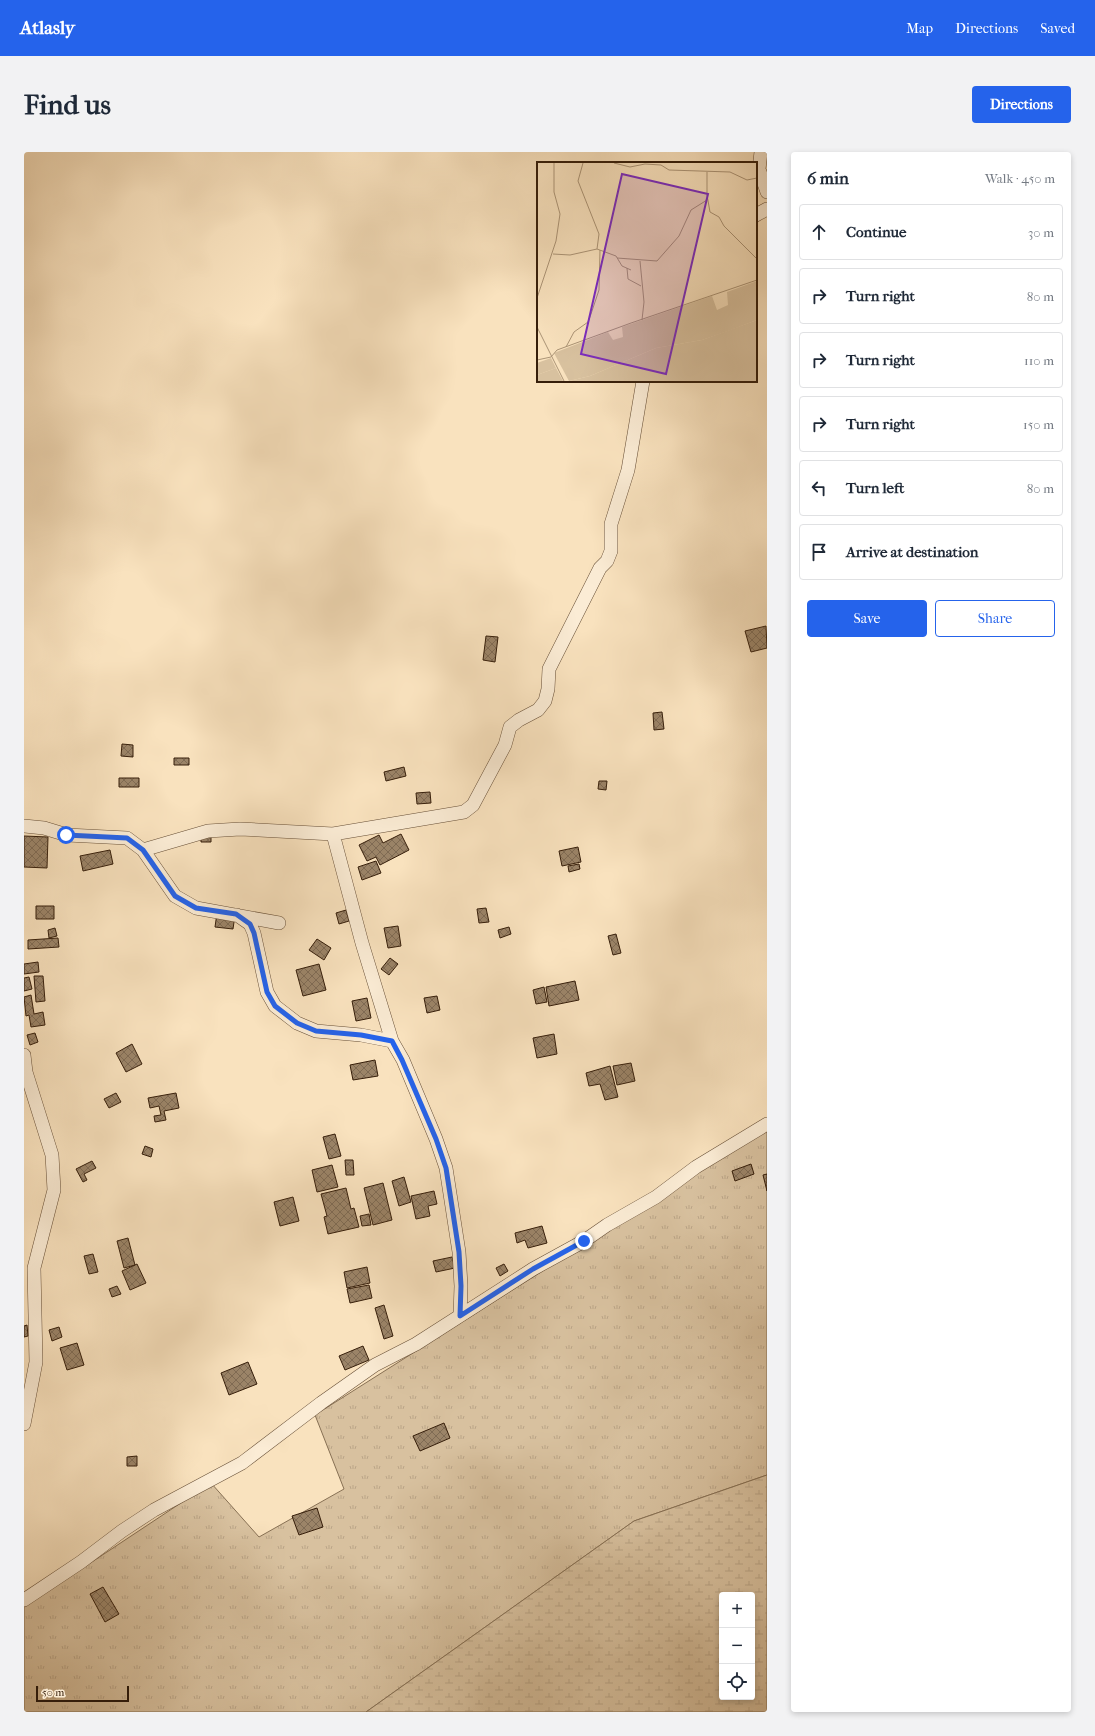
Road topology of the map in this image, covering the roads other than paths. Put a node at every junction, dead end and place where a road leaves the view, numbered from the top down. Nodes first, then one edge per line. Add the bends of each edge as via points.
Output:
1 (761, 152) edge
2 (767, 192) edge
3 (767, 209) edge
4 (757, 214) edge
5 (643, 382) edge
6 (24, 826) edge
7 (334, 834) junction
8 (143, 850) junction
9 (236, 914) junction
10 (279, 923) dead end
11 (392, 1041) junction
12 (24, 1055) edge
13 (767, 1124) edge
14 (460, 1316) junction
15 (24, 1424) edge
16 (24, 1600) edge

1 - 2 street via 759,169
3 - 4 street
5 - 7 street via 628,470 611,524 611,551 549,669 545,701 538,710 510,727 505,745 473,805 464,812
6 - 8 street via 44,828 66,835 127,838
7 - 8 street via 240,829 208,831
7 - 11 street via 362,943
8 - 9 street via 175,896 196,908
9 - 10 street
9 - 11 street via 250,924 254,933 267,992 275,1006 297,1023 316,1031
11 - 14 street via 418,1096 446,1168 459,1252
12 - 15 street via 26,1072 52,1155 54,1190 34,1268 36,1362
13 - 14 street via 696,1167 656,1197 533,1269
14 - 16 street via 416,1344 375,1365 242,1462 154,1510

